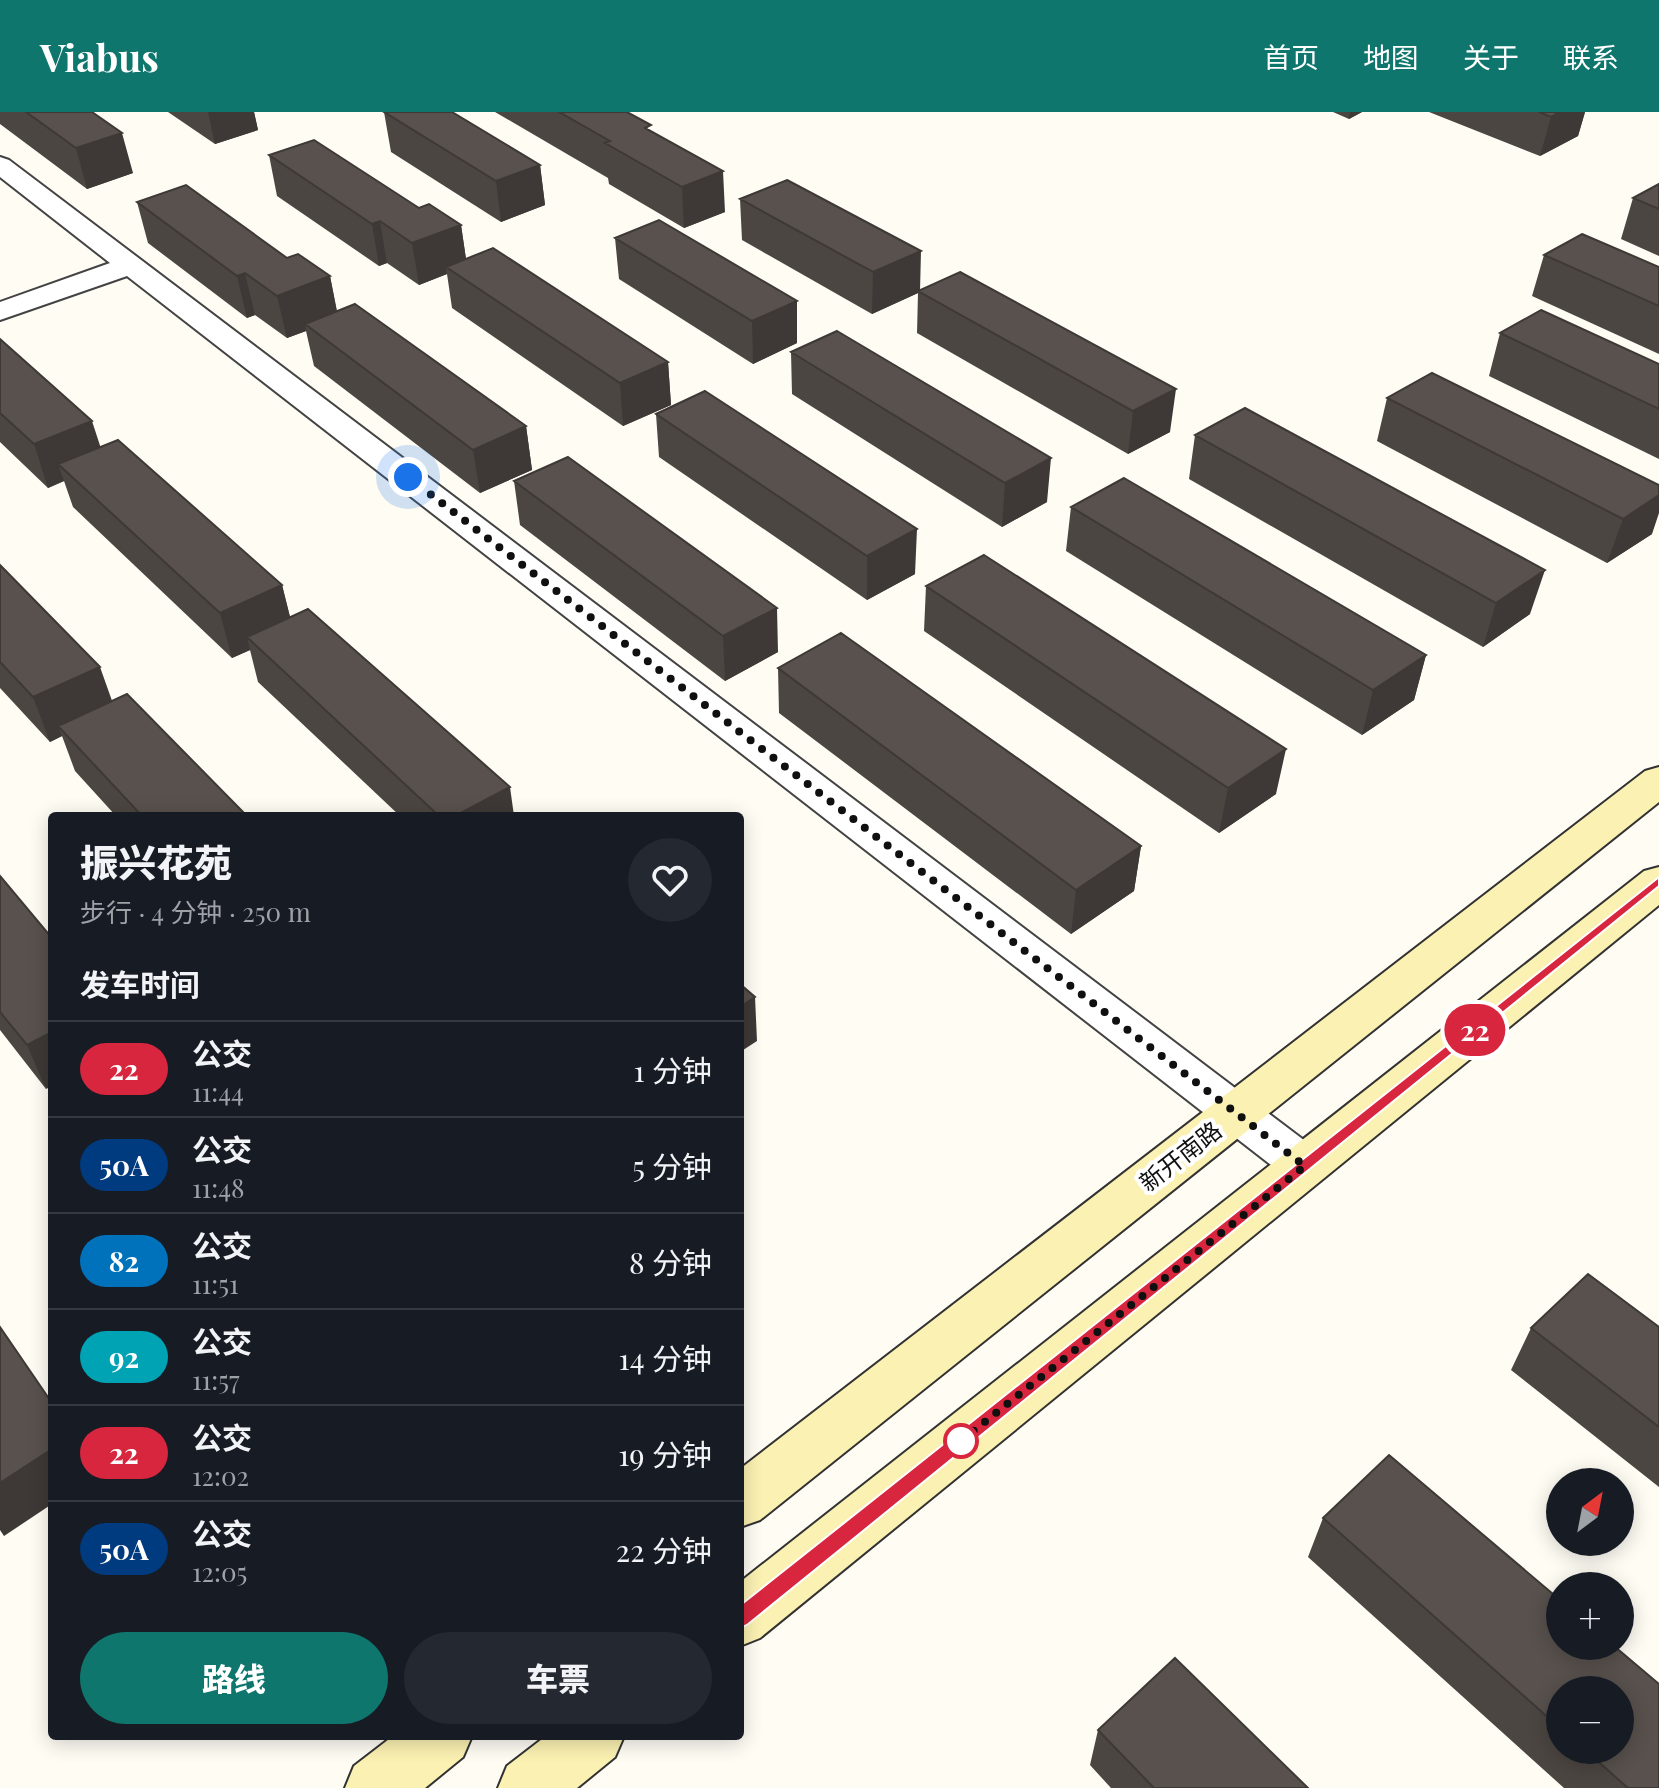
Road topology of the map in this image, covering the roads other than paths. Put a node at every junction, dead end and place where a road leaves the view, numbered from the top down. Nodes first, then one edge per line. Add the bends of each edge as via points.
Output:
1 (0, 165) edge
2 (131, 265) junction
3 (0, 312) edge
4 (1659, 781) edge
5 (1659, 882) edge
6 (1238, 1112) junction
7 (1305, 1166) junction
8 (744, 1499) edge
9 (744, 1615) edge
10 (437, 1740) edge
11 (589, 1740) edge
12 (376, 1788) edge
13 (529, 1788) edge

1 - 2 street
2 - 3 street
2 - 6 street
4 - 6 main road, 新开南路
5 - 7 main road
6 - 7 street
6 - 8 main road, 新开南路
7 - 9 main road
10 - 12 main road
11 - 13 main road

